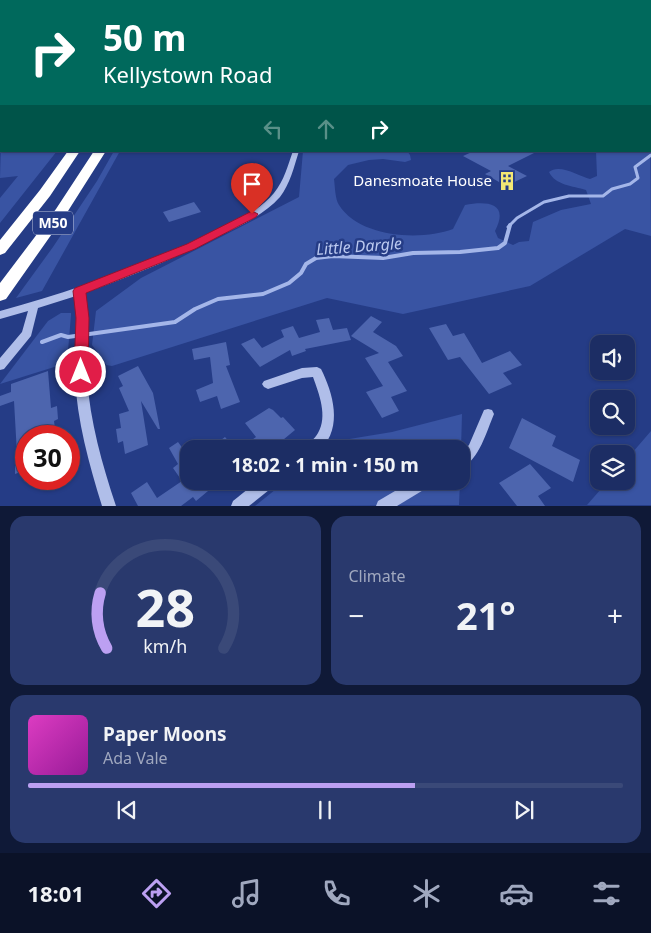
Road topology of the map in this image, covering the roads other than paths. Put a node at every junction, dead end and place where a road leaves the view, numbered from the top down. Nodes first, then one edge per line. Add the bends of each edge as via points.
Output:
1 (73, 152) edge
2 (99, 152) edge
3 (296, 152) edge
4 (0, 250) edge
5 (80, 291) junction
6 (1, 293) edge
7 (34, 306) junction
8 (0, 316) edge
9 (0, 366) edge
10 (268, 384) dead end
11 (488, 414) dead end
12 (322, 440) edge
13 (470, 452) edge
14 (258, 490) edge
15 (411, 490) edge
16 (109, 506) edge
17 (238, 506) edge
18 (383, 506) edge

1 - 4 highway, M50
2 - 6 highway, M50
3 - 5 street via 281,190 242,221 191,246
5 - 7 street
5 - 16 street via 81,380 87,424
7 - 8 street
7 - 9 street via 27,333
10 - 12 street via 302,373 317,372 328,402 328,425
11 - 13 street
14 - 17 street
15 - 18 street

